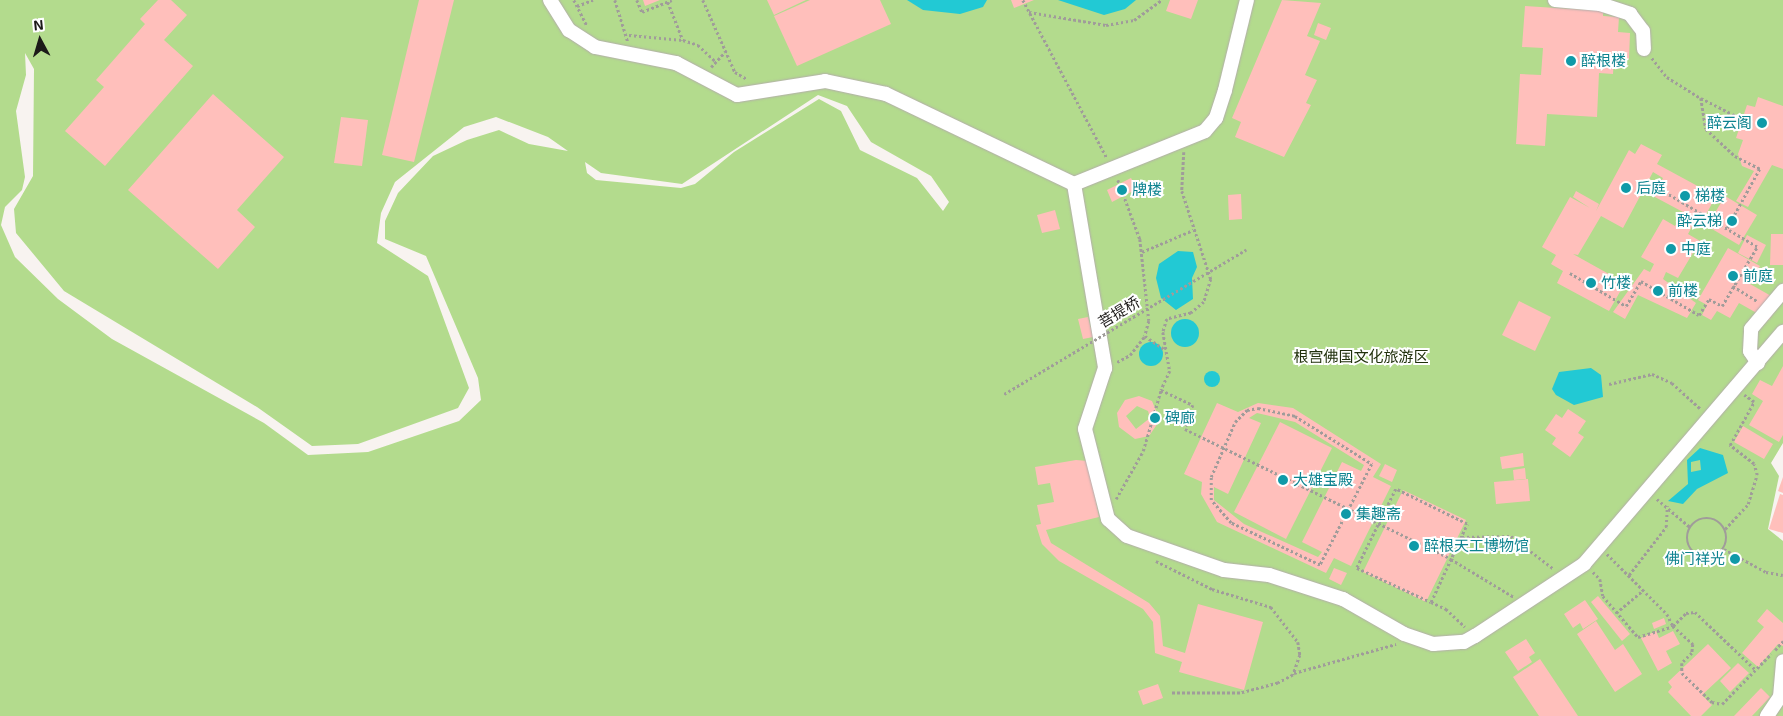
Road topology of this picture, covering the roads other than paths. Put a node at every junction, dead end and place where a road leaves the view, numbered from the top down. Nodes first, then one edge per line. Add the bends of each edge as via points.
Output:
1 (550, 0) edge
2 (1247, 0) edge
3 (1555, 0) edge
4 (1644, 49) road end
5 (1074, 184) junction
6 (1783, 291) edge
7 (1783, 332) edge
8 (1758, 363) junction
9 (1783, 661) edge
10 (1767, 716) edge

1 - 5 street via 579,40 676,63 737,95 764,88 825,81 886,94
2 - 5 street via 1216,118 1184,142
3 - 4 street via 1600,4 1630,14 1643,32
5 - 8 street via 1105,368 1085,429 1108,519 1127,536 1224,570 1269,575 1343,599 1414,639 1448,645 1475,636 1584,564 1600,550
6 - 8 street via 1767,307 1748,341
7 - 8 street
9 - 10 street via 1780,697

